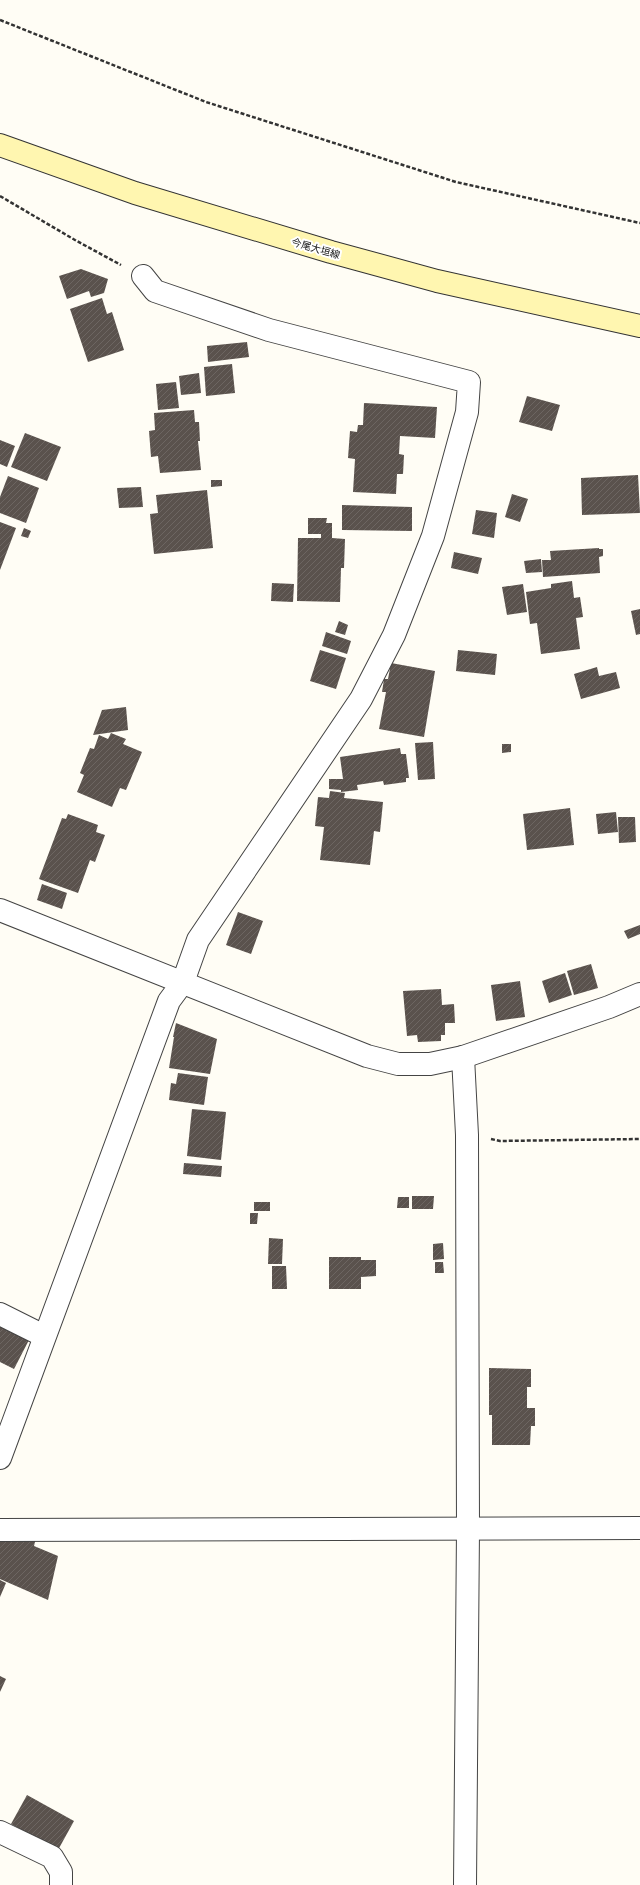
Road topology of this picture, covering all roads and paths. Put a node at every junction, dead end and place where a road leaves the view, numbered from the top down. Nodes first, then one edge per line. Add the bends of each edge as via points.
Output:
1 (0, 20) edge
2 (0, 145) edge
3 (0, 196) edge
4 (640, 223) edge
5 (143, 276) joint
6 (640, 326) edge
7 (0, 910) edge
8 (183, 982) junction
9 (640, 994) edge
10 (463, 1057) junction
11 (467, 1135) junction
12 (640, 1139) edge
13 (0, 1314) edge
14 (44, 1336) junction
15 (0, 1458) edge
16 (640, 1528) edge
17 (468, 1529) junction
18 (0, 1530) edge
19 (0, 1832) edge
20 (61, 1885) edge
21 (465, 1885) edge

1 - 4 path via 206,102 441,177
2 - 6 main road, 今尾大垣線 via 135,193 331,252 437,281
3 - 5 path
5 - 8 street via 155,291 269,330 469,382 467,412 433,536 394,635 360,699 198,940
7 - 8 street
8 - 10 street via 367,1056 398,1064 423,1064
8 - 14 street via 169,1001
9 - 10 street
10 - 11 street
11 - 12 path via 500,1140
11 - 17 street
13 - 14 street
14 - 15 street
16 - 17 street
17 - 18 street
17 - 21 street
19 - 20 street via 52,1857 61,1872

